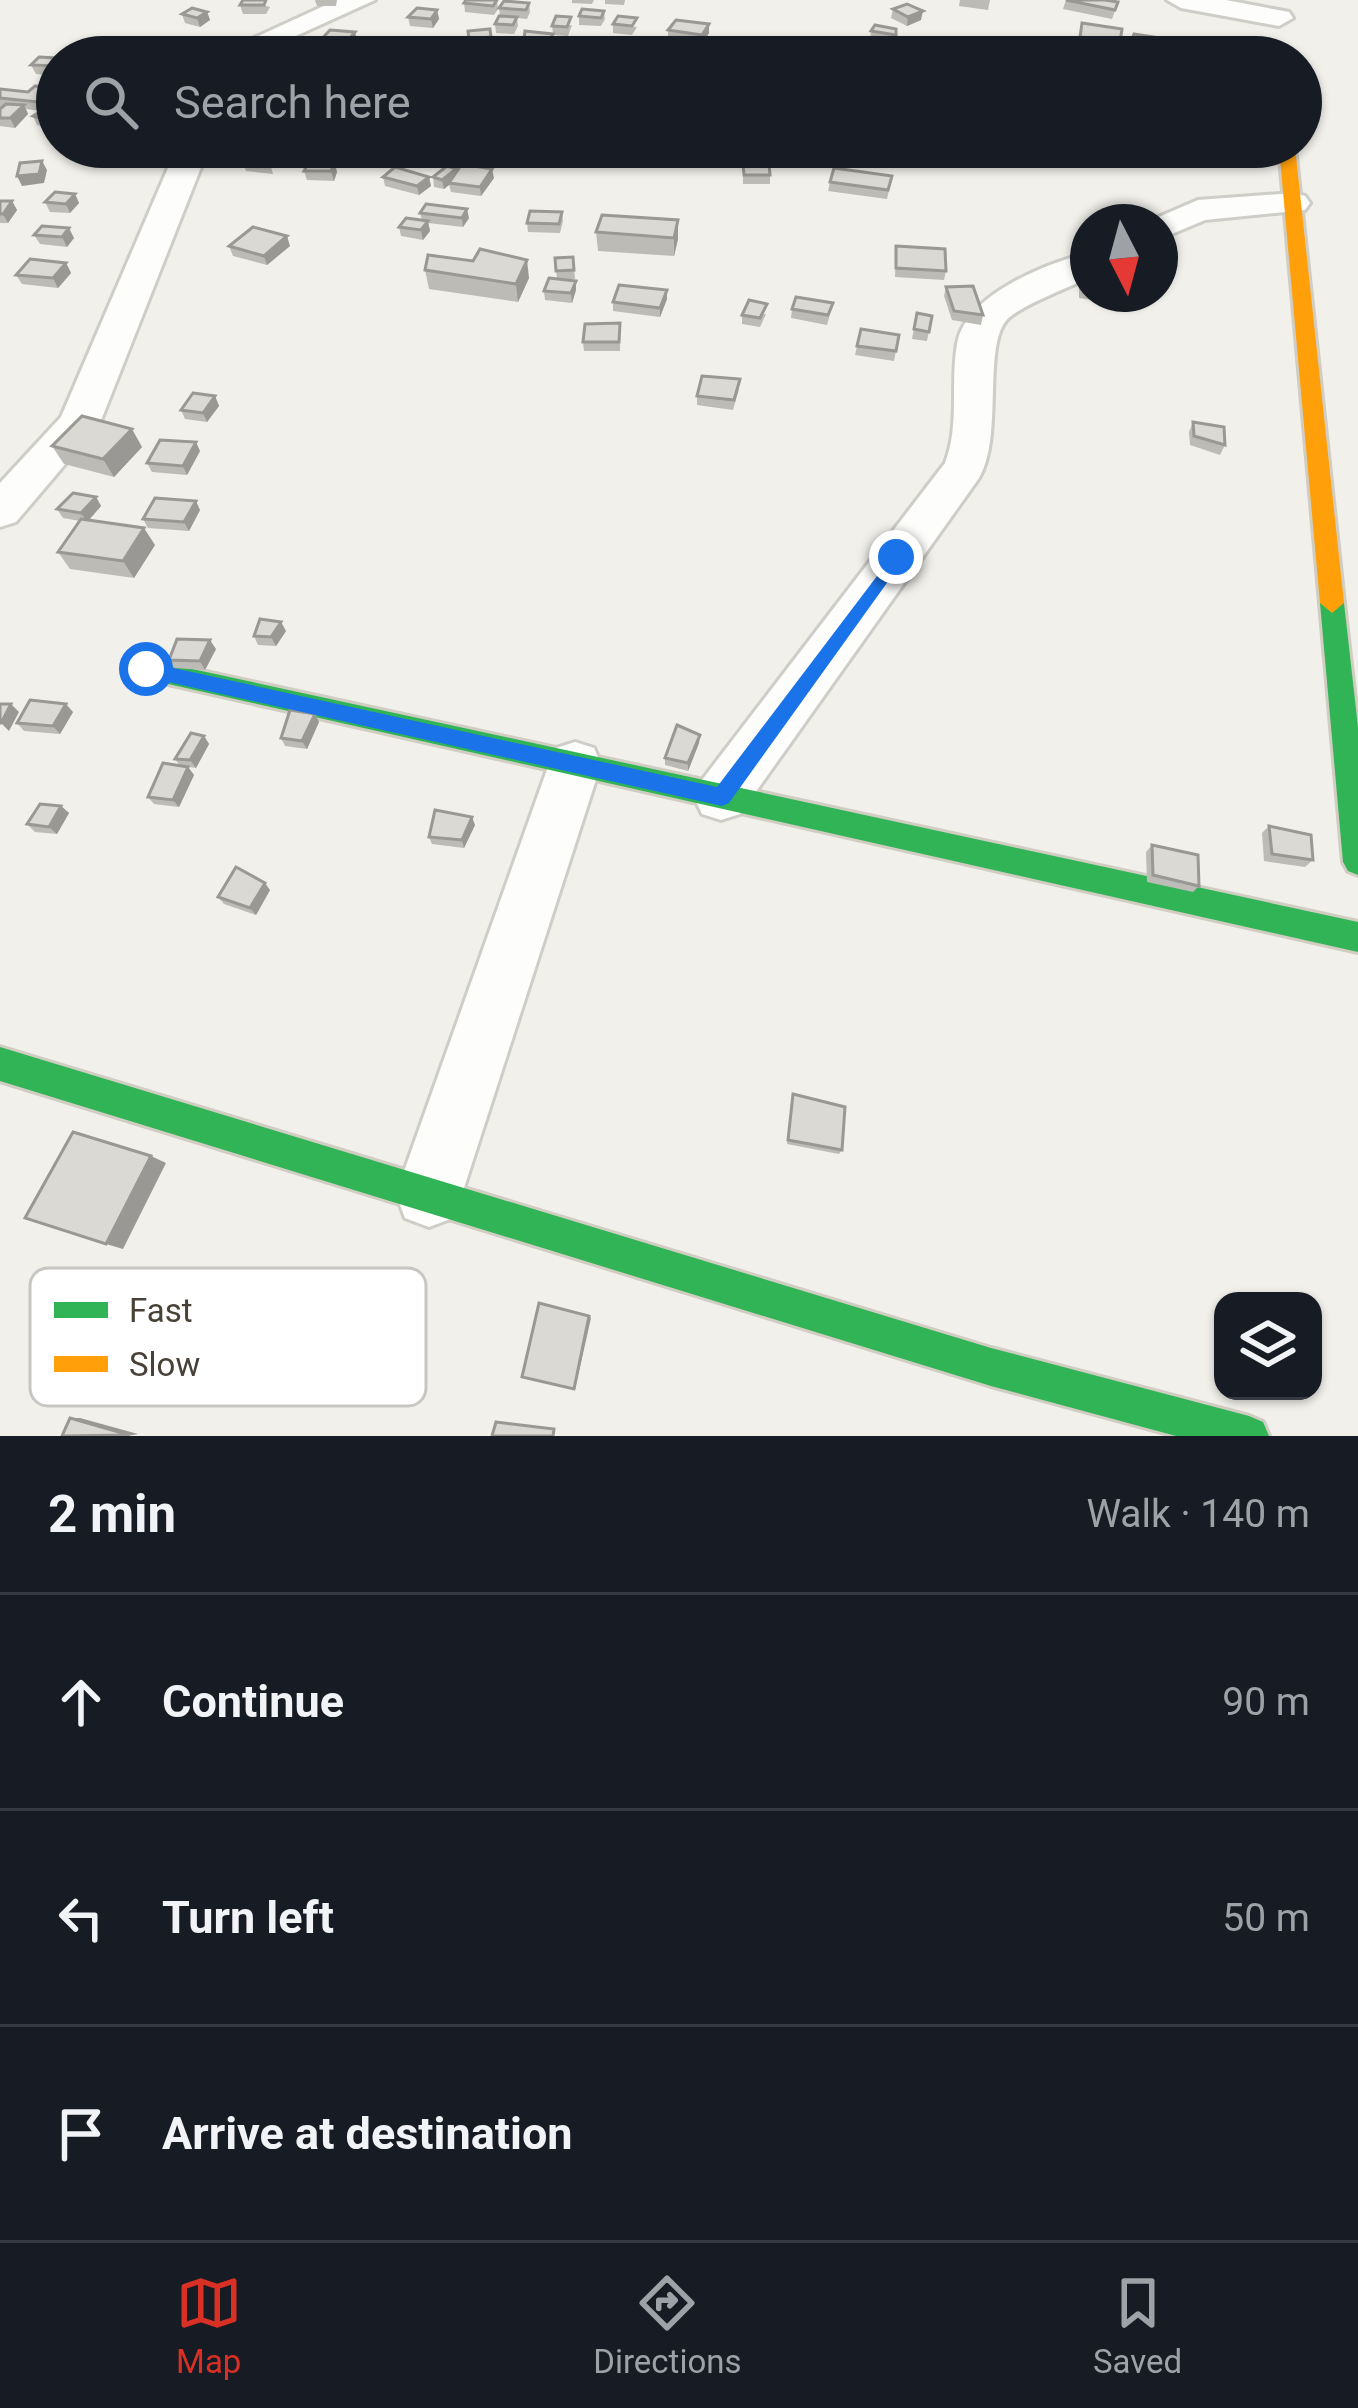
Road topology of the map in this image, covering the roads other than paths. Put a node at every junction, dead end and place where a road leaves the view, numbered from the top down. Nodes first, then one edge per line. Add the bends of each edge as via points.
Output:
1 (285, 0) edge
2 (361, 0) edge
3 (1181, 0) edge
4 (1279, 22) edge
5 (262, 36) edge
6 (283, 36) edge
7 (185, 168) edge
8 (1289, 168) edge
9 (1293, 203) junction
10 (1178, 220) edge
11 (1070, 273) edge
12 (0, 511) edge
13 (146, 669) dead end
14 (575, 764) junction
15 (722, 797) junction
16 (1358, 862) edge
17 (1358, 938) edge
18 (0, 1064) edge
19 (429, 1195) junction
20 (1249, 1436) edge

1 - 5 street
2 - 6 street
3 - 4 street
7 - 12 street via 79,423
8 - 9 street
9 - 10 street via 1198,210
9 - 16 street
11 - 15 street via 982,323 973,445 964,468
13 - 14 street
14 - 15 street
14 - 19 street
15 - 17 street
18 - 19 street
19 - 20 street via 969,1361

